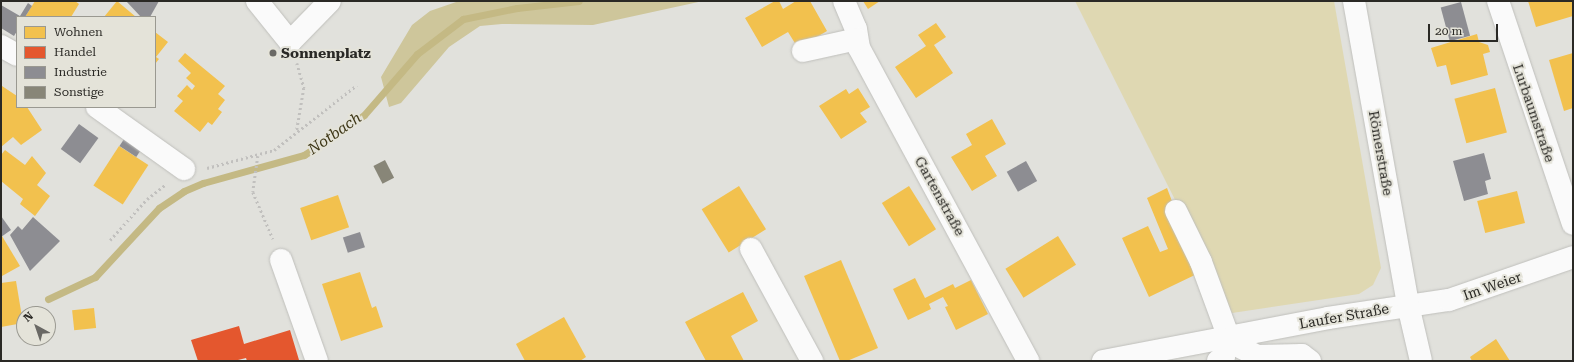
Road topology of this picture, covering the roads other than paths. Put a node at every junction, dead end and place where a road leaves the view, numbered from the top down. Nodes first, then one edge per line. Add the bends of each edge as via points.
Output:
1 (258, 1) edge
2 (330, 1) edge
3 (844, 1) edge
4 (1354, 1) edge
5 (1498, 1) edge
6 (856, 34) junction
7 (1, 46) edge
8 (803, 51) dead end
9 (16, 54) edge
10 (98, 108) edge
11 (184, 169) road end
12 (1176, 211) dead end
13 (1573, 224) edge
14 (751, 249) dead end
15 (1573, 257) edge
16 (281, 260) road end
17 (1408, 305) junction
18 (1226, 338) junction
19 (317, 361) edge
20 (812, 361) edge
21 (1028, 361) edge
22 (1102, 361) edge
23 (1218, 361) edge
24 (1310, 361) edge
25 (1422, 361) edge

1 - 2 street via 290,42
3 - 6 street, Gartenstraße
4 - 17 street, Römerstraße
5 - 13 street, Lurbaumstraße
6 - 8 street
6 - 21 street, Gartenstraße via 859,48
7 - 9 street
10 - 11 street
12 - 18 street via 1201,262
14 - 20 street
15 - 17 street, Im Weier via 1481,291 1449,300
16 - 19 street
17 - 18 street, Laufer Straße
17 - 25 street, Laufer Straße
18 - 22 street, Laufer Straße
18 - 23 street via 1224,356
18 - 24 street via 1256,356 1302,355

